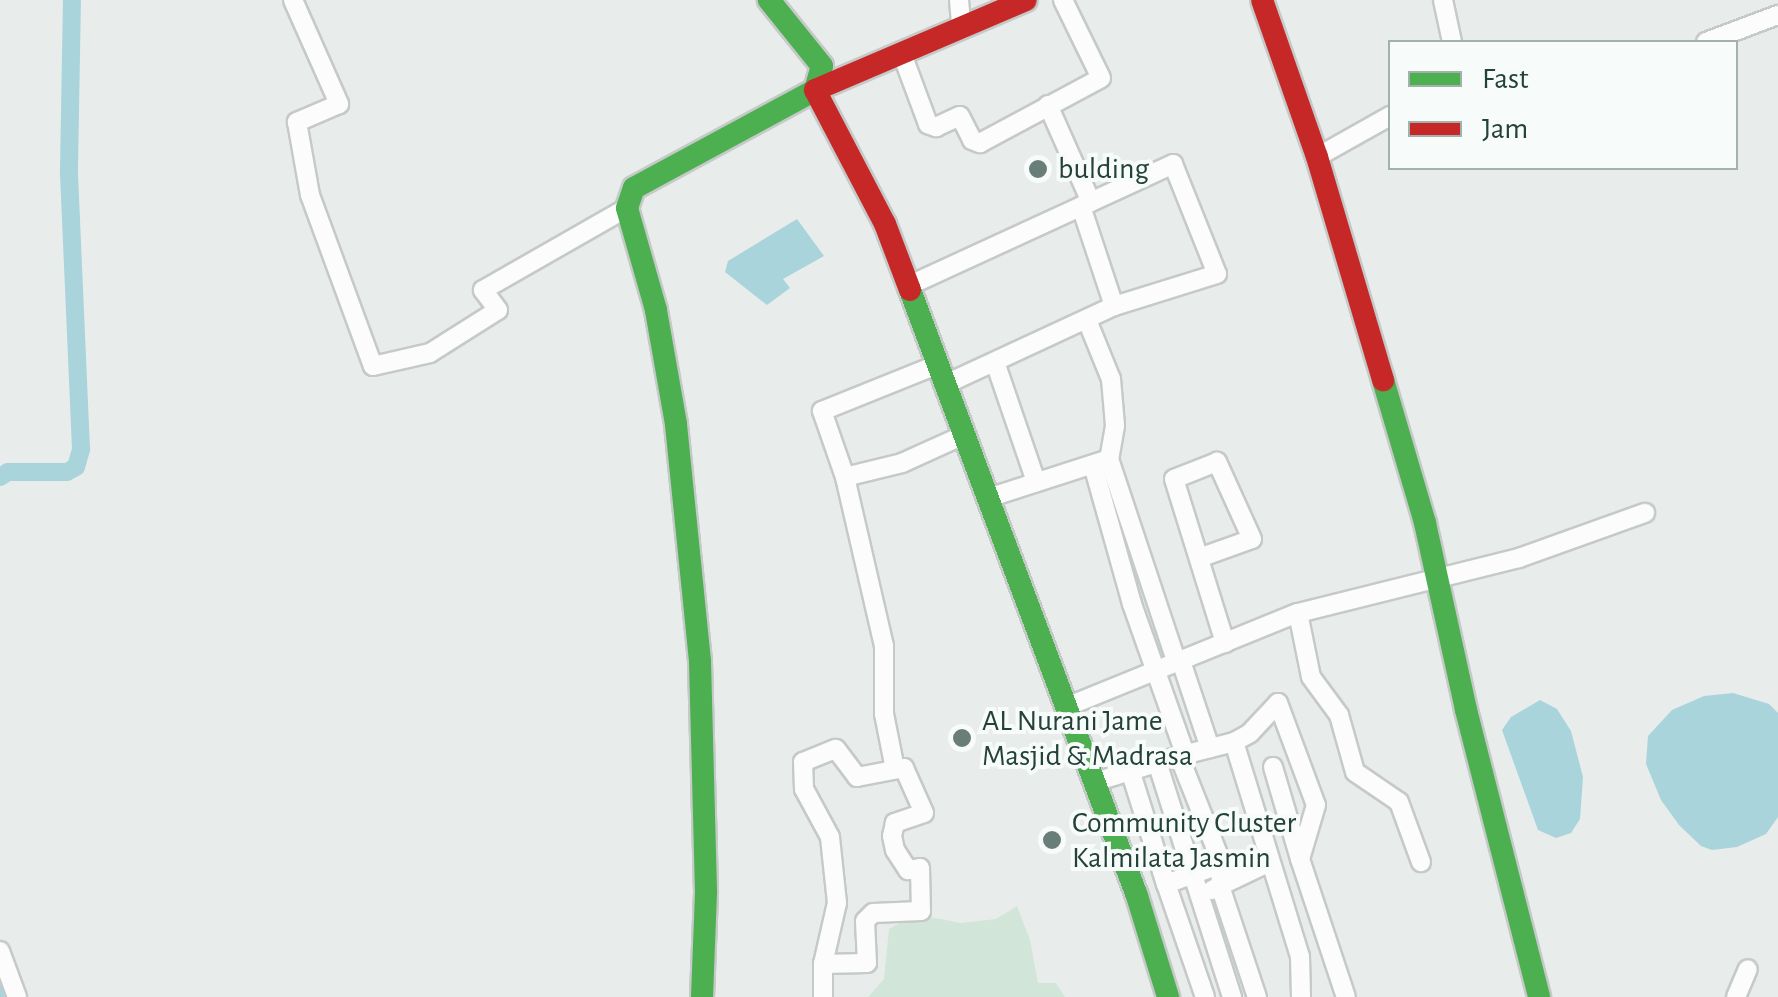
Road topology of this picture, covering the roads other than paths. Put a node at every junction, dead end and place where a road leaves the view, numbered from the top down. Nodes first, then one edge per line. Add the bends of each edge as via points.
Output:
1 (292, 0) edge
2 (769, 0) edge
3 (959, 0) edge
4 (1026, 0) edge
5 (1064, 0) edge
6 (1262, 0) edge
7 (1443, 0) edge
8 (1778, 15) edge
9 (961, 24) junction
10 (1452, 40) edge
11 (1711, 40) edge
12 (902, 54) junction
13 (815, 90) junction
14 (1048, 105) junction
15 (1388, 117) edge
16 (1317, 157) junction
17 (1086, 204) junction
18 (628, 208) junction
19 (908, 286) junction
20 (1114, 306) junction
21 (1087, 320) junction
22 (996, 362) junction
23 (943, 374) junction
24 (966, 434) junction
25 (1101, 462) junction
26 (845, 477) junction
27 (1036, 482) junction
28 (988, 498) junction
29 (1645, 512) dead end
30 (1199, 558) junction
31 (1439, 578) junction
32 (1298, 614) junction
33 (1224, 643) junction
34 (1179, 662) junction
35 (1154, 672) junction
36 (1066, 707) junction
37 (1234, 742) junction
38 (1210, 748) junction
39 (1182, 755) junction
40 (1157, 762) junction
41 (1273, 767) dead end
42 (895, 768) junction
43 (1130, 770) junction
44 (1095, 782) junction
45 (1300, 859) junction
46 (1270, 862) junction
47 (1421, 862) dead end
48 (1222, 864) junction
49 (1196, 874) junction
50 (1166, 884) junction
51 (1220, 886) junction
52 (1202, 894) junction
53 (0, 951) edge
54 (824, 964) junction
55 (1748, 969) dead end
56 (17, 997) edge
57 (702, 997) edge
58 (824, 997) edge
59 (1168, 997) edge
60 (1205, 997) edge
61 (1232, 997) edge
62 (1257, 997) edge
63 (1301, 997) edge
64 (1346, 997) edge
65 (1539, 997) edge
66 (1736, 997) edge

1 - 18 street via 339,104 297,122 310,195 373,366 430,354 498,310 483,290
2 - 13 street via 822,66
3 - 9 street
4 - 9 street
5 - 14 street via 1102,75
6 - 16 street
7 - 10 street
8 - 11 street
9 - 12 street
12 - 13 street
12 - 14 street via 928,124 960,116 975,144
13 - 18 street via 634,188
13 - 19 street via 885,224
14 - 17 street
15 - 16 street
16 - 31 street
17 - 19 street
17 - 20 street
17 - 20 street via 1174,164 1217,274
18 - 57 street via 656,310 676,424 700,661
19 - 23 street
20 - 21 street
21 - 22 street
21 - 25 street via 1111,379 1115,426
22 - 23 street
22 - 27 street
23 - 24 street
23 - 26 street via 822,412
24 - 26 street via 902,463
24 - 28 street
25 - 27 street
25 - 34 street
25 - 35 street
26 - 42 street via 884,646 884,714
27 - 28 street
28 - 36 street
29 - 31 street via 1519,558
30 - 30 street via 1174,479 1216,462 1252,538
30 - 33 street
31 - 32 street
31 - 65 street
32 - 33 street
32 - 47 street via 1310,677 1339,715 1355,772 1399,802
33 - 34 street
34 - 35 street
34 - 38 street
35 - 36 street
35 - 39 street
36 - 44 street
37 - 38 street
37 - 45 street via 1278,704 1316,806
37 - 46 street
38 - 39 street
39 - 40 street
39 - 48 street
40 - 43 street
40 - 49 street
41 - 45 street
42 - 54 street via 858,777 836,749 802,762 804,789 830,837 837,903
42 - 54 street via 904,768 924,813 896,824 892,836 908,870 920,868 921,910 872,914 865,921 867,963
43 - 44 street
43 - 50 street
44 - 59 street
45 - 64 street
46 - 51 street
46 - 63 street via 1300,956
48 - 49 street
48 - 51 street
49 - 50 street
49 - 52 street
50 - 60 street
51 - 52 street
51 - 62 street
52 - 61 street
53 - 56 street
54 - 58 street
55 - 66 street

